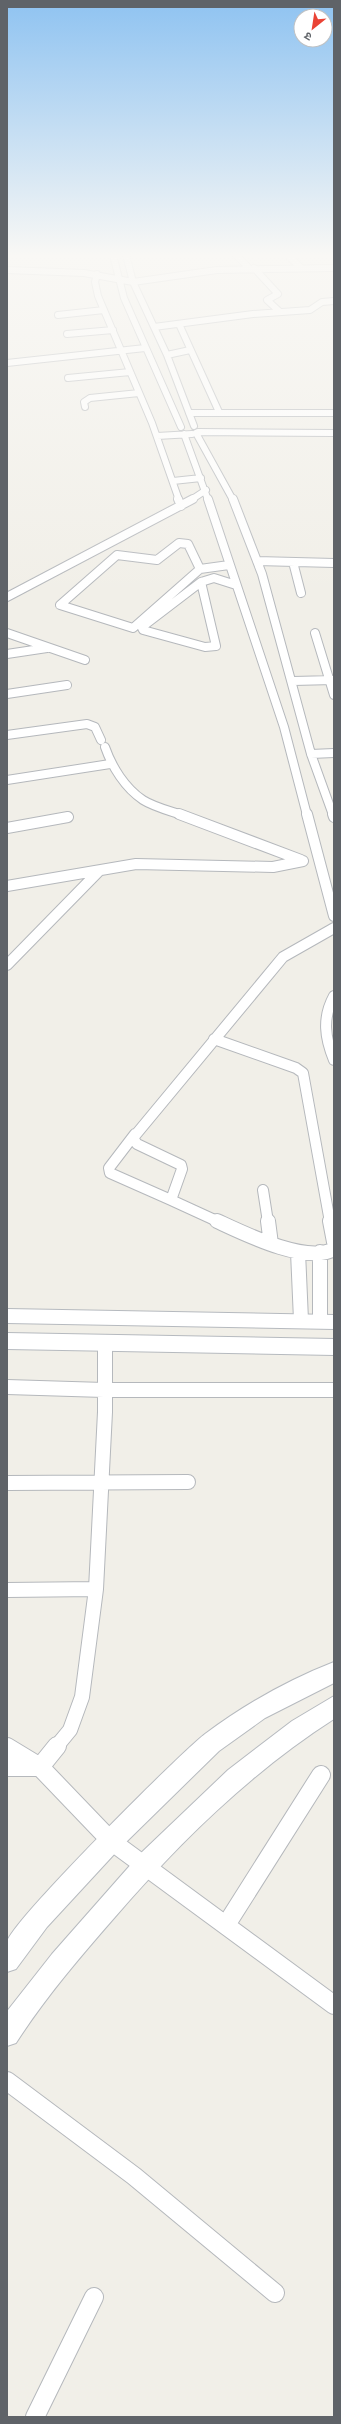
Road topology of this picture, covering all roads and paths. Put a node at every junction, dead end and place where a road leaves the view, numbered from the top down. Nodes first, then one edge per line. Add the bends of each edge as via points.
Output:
1 (128, 368) edge
2 (154, 368) edge
3 (172, 368) edge
4 (198, 368) edge
5 (130, 372) junction
6 (68, 378) dead end
7 (139, 393) junction
8 (85, 407) dead end
9 (219, 412) junction
10 (189, 413) junction
11 (334, 413) edge
12 (334, 428) edge
13 (197, 430) junction
14 (182, 431) junction
15 (334, 433) edge
16 (157, 436) junction
17 (201, 478) junction
18 (173, 481) junction
19 (206, 490) junction
20 (182, 506) junction
21 (257, 561) junction
22 (294, 562) junction
23 (334, 563) edge
24 (229, 564) junction
25 (200, 569) junction
26 (201, 582) junction
27 (236, 585) junction
28 (301, 593) dead end
29 (7, 597) edge
30 (7, 633) edge
31 (315, 633) dead end
32 (48, 647) junction
33 (7, 654) edge
34 (85, 660) dead end
35 (332, 680) edge
36 (293, 681) junction
37 (67, 685) dead end
38 (7, 694) edge
39 (334, 695) edge
40 (7, 735) edge
41 (334, 753) edge
42 (311, 754) junction
43 (110, 764) junction
44 (7, 780) edge
45 (68, 817) dead end
46 (334, 817) edge
47 (7, 828) edge
48 (303, 861) junction
49 (318, 861) junction
50 (283, 864) junction
51 (100, 870) junction
52 (7, 878) edge
53 (7, 886) edge
54 (334, 916) edge
55 (334, 928) edge
56 (7, 965) edge
57 (334, 996) edge
58 (214, 1039) junction
59 (334, 1060) edge
60 (135, 1134) junction
61 (263, 1190) dead end
62 (171, 1200) junction
63 (334, 1242) edge
64 (271, 1244) junction
65 (334, 1248) edge
66 (298, 1252) junction
67 (320, 1252) junction
68 (7, 1316) edge
69 (301, 1320) junction
70 (327, 1322) edge
71 (7, 1341) edge
72 (105, 1342) junction
73 (334, 1347) edge
74 (7, 1387) edge
75 (104, 1390) junction
76 (334, 1390) edge
77 (188, 1482) dead end
78 (7, 1483) edge
79 (102, 1484) junction
80 (96, 1589) junction
81 (7, 1590) edge
82 (334, 1672) edge
83 (334, 1707) edge
84 (7, 1747) edge
85 (7, 1767) edge
86 (40, 1767) junction
87 (322, 1775) dead end
88 (111, 1841) junction
89 (143, 1866) junction
90 (226, 1925) junction
91 (10, 1952) edge
92 (334, 2005) edge
93 (7, 2034) edge
94 (7, 2081) edge
95 (275, 2293) dead end
96 (94, 2297) dead end
97 (34, 2417) edge

1 - 5 street
2 - 14 street
3 - 10 street
4 - 9 street
5 - 6 street
5 - 7 street
7 - 8 street via 90,398 84,402
7 - 16 street
9 - 10 street
9 - 11 street
10 - 13 street
12 - 13 street
13 - 14 street
13 - 15 street
13 - 21 street via 241,516
14 - 16 street
14 - 17 street
16 - 18 street
17 - 18 street
17 - 19 street
18 - 20 street
19 - 20 street
19 - 24 street
20 - 29 street
21 - 22 street
21 - 36 street
22 - 23 street
22 - 28 street
24 - 25 street
24 - 27 street
25 - 25 street via 188,544 182,542 157,560 117,555 60,605 133,628
26 - 26 street via 146,624 143,630 205,647 214,647 216,643
26 - 27 street via 212,577
27 - 49 street via 284,727
30 - 32 street
31 - 35 street
32 - 33 street
32 - 34 street
35 - 36 street
35 - 39 street
36 - 42 street
37 - 38 street
40 - 43 street via 87,724 95,727
41 - 42 street
42 - 46 street
43 - 44 street
43 - 48 street via 133,792 148,803
45 - 47 street
48 - 49 street
48 - 50 street
49 - 54 street
50 - 51 street via 273,867 136,864
50 - 52 street via 272,860 134,856
51 - 53 street
51 - 56 street
55 - 58 street via 283,957
57 - 59 street via 327,1008 324,1032
58 - 60 street
58 - 63 street via 296,1068 303,1074
60 - 62 street via 134,1140 137,1144 182,1166
60 - 62 street via 109,1168 110,1173
61 - 64 street
62 - 64 street
64 - 66 street
65 - 67 street via 329,1252
66 - 67 street
66 - 69 street
67 - 70 street
68 - 69 street
69 - 70 street
71 - 72 street
72 - 73 street
72 - 75 street
74 - 75 street
75 - 76 street
75 - 79 street
77 - 79 street
78 - 79 street
79 - 80 street
80 - 81 street
80 - 86 street via 82,1697 70,1730
82 - 88 street via 257,1710 210,1743
83 - 89 street via 277,1744 220,1789
84 - 86 street
85 - 86 street
86 - 88 street
87 - 90 street
88 - 89 street
88 - 91 street
89 - 90 street
89 - 93 street via 56,1968
90 - 92 street
94 - 95 street via 134,2176
96 - 97 street

